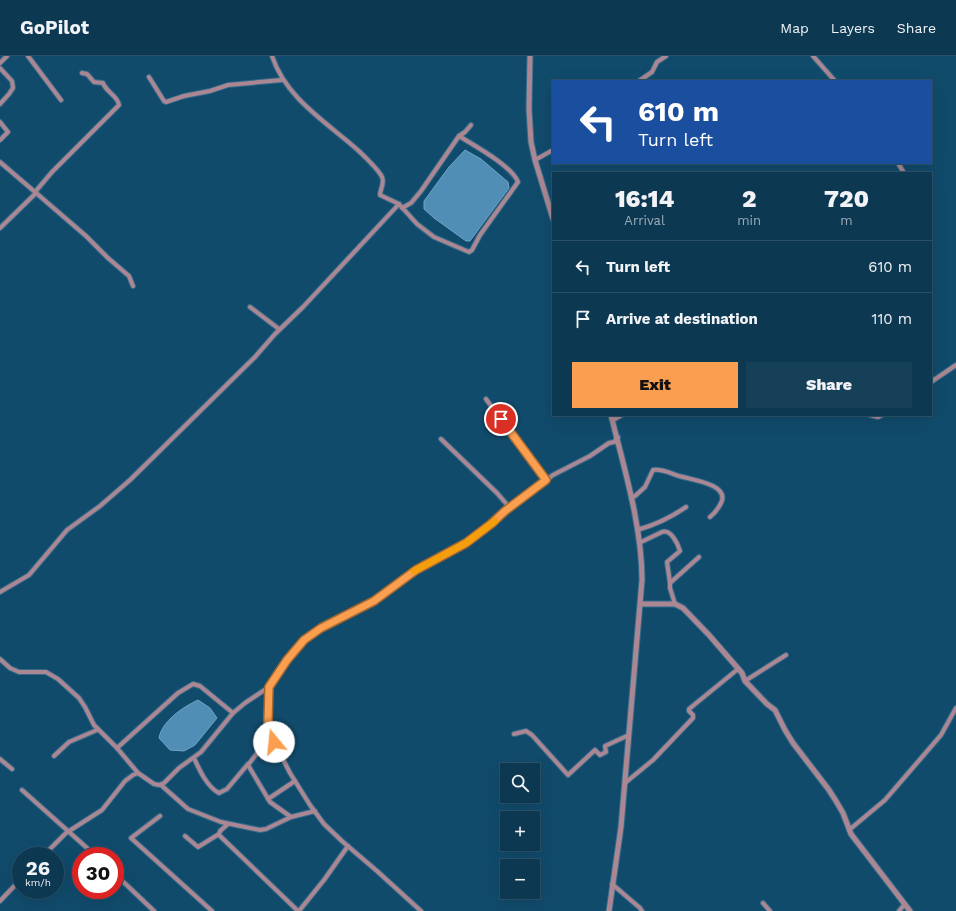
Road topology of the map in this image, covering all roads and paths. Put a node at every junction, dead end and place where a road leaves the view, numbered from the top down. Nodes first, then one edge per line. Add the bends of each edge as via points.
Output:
1 (7, 56) edge
2 (28, 56) edge
3 (272, 56) edge
4 (530, 56) edge
5 (666, 56) edge
6 (813, 56) edge
7 (0, 63) edge
8 (0, 68) edge
9 (82, 73) dead end
10 (149, 77) dead end
11 (282, 80) junction
12 (640, 80) edge
13 (834, 80) edge
14 (62, 100) dead end
15 (0, 104) edge
16 (0, 122) edge
17 (471, 125) dead end
18 (459, 136) junction
19 (0, 140) edge
20 (552, 151) edge
21 (535, 160) junction
22 (0, 162) edge
23 (35, 192) junction
24 (401, 206) junction
25 (552, 216) edge
26 (0, 228) edge
27 (133, 286) dead end
28 (250, 307) dead end
29 (279, 329) junction
30 (956, 365) edge
31 (932, 381) edge
32 (486, 399) dead end
33 (612, 417) edge
34 (618, 437) junction
35 (441, 439) dead end
36 (546, 480) junction
37 (631, 498) junction
38 (686, 507) dead end
39 (510, 508) junction
40 (710, 517) dead end
41 (637, 530) junction
42 (639, 543) junction
43 (699, 557) dead end
44 (670, 583) junction
45 (0, 592) edge
46 (641, 604) junction
47 (675, 604) junction
48 (786, 655) dead end
49 (0, 659) edge
50 (738, 669) junction
51 (745, 681) junction
52 (269, 687) junction
53 (956, 708) edge
54 (233, 714) junction
55 (97, 730) junction
56 (514, 734) dead end
57 (271, 735) junction
58 (629, 735) junction
59 (117, 748) junction
60 (54, 756) dead end
61 (194, 758) junction
62 (0, 759) edge
63 (248, 764) junction
64 (12, 769) dead end
65 (138, 773) junction
66 (295, 781) junction
67 (625, 783) junction
68 (161, 785) junction
69 (22, 790) dead end
70 (268, 799) junction
71 (314, 811) junction
72 (160, 816) dead end
73 (292, 817) junction
74 (228, 824) junction
75 (849, 830) junction
76 (68, 831) junction
77 (219, 834) junction
78 (185, 836) dead end
79 (348, 846) junction
80 (52, 847) edge
81 (86, 847) edge
82 (124, 883) edge
83 (612, 884) junction
84 (12, 888) edge
85 (0, 901) edge
86 (763, 903) dead end
87 (904, 905) junction
88 (154, 911) edge
89 (212, 911) edge
90 (298, 911) edge
91 (421, 911) edge
92 (609, 911) edge
93 (642, 911) edge
94 (770, 911) edge
95 (899, 911) edge
96 (910, 911) edge

1 - 7 street
2 - 14 street
3 - 11 street
4 - 21 street via 529,109
5 - 12 street via 657,62 652,72
6 - 13 street
8 - 15 street via 12,81 13,88
9 - 23 street via 89,74 94,82 103,83 119,105
10 - 11 street via 166,102 228,86
11 - 24 street via 296,97 356,149 376,170 383,180 380,195
16 - 19 street via 8,132
17 - 18 street
18 - 24 street via 421,191 411,203
18 - 24 street via 505,166 518,182 472,251 434,237
20 - 21 street
21 - 25 street
22 - 23 street
23 - 26 street
23 - 27 street via 129,276
24 - 29 street
28 - 29 street
29 - 45 street via 255,357 130,480 67,530 29,575
30 - 31 street
32 - 36 street
33 - 34 street
34 - 36 street via 614,442
34 - 37 street
35 - 39 street
36 - 39 street
37 - 40 street via 645,487 653,470 670,472 707,483 720,491 722,501
37 - 41 street
38 - 41 street via 666,520
39 - 52 street via 466,543 416,570 374,601 321,628 304,640
41 - 42 street
42 - 44 street via 662,532 669,532 680,551 667,562
42 - 46 street via 642,570
43 - 44 street
44 - 47 street
46 - 47 street
46 - 58 street
47 - 50 street via 688,612
48 - 51 street
49 - 55 street via 19,672 46,672 58,679 83,703
50 - 51 street
50 - 67 street via 689,709 694,717 692,720 654,760
51 - 75 street via 775,710 793,743 833,795
52 - 54 street
52 - 57 street via 268,721
53 - 75 street via 941,735 885,800
54 - 59 street via 200,686 193,684 178,693
54 - 61 street
55 - 59 street
55 - 60 street via 69,742
56 - 58 street via 526,731 532,734 568,775 595,750 603,755 606,752 605,746
57 - 63 street
57 - 66 street
58 - 67 street
59 - 65 street
61 - 63 street via 202,776 219,793 227,790
61 - 68 street
62 - 64 street
63 - 70 street
65 - 68 street via 154,784
65 - 76 street via 126,781 99,812
66 - 70 street
66 - 71 street
67 - 83 street
68 - 74 street via 188,809
69 - 76 street
70 - 73 street
71 - 73 street
71 - 79 street
72 - 89 street via 132,839
73 - 74 street via 260,830
74 - 77 street
75 - 87 street
76 - 80 street
76 - 81 street
77 - 78 street via 198,847
77 - 90 street
79 - 90 street
79 - 91 street
82 - 88 street
83 - 92 street
83 - 93 street
84 - 85 street
86 - 94 street
87 - 95 street
87 - 96 street

